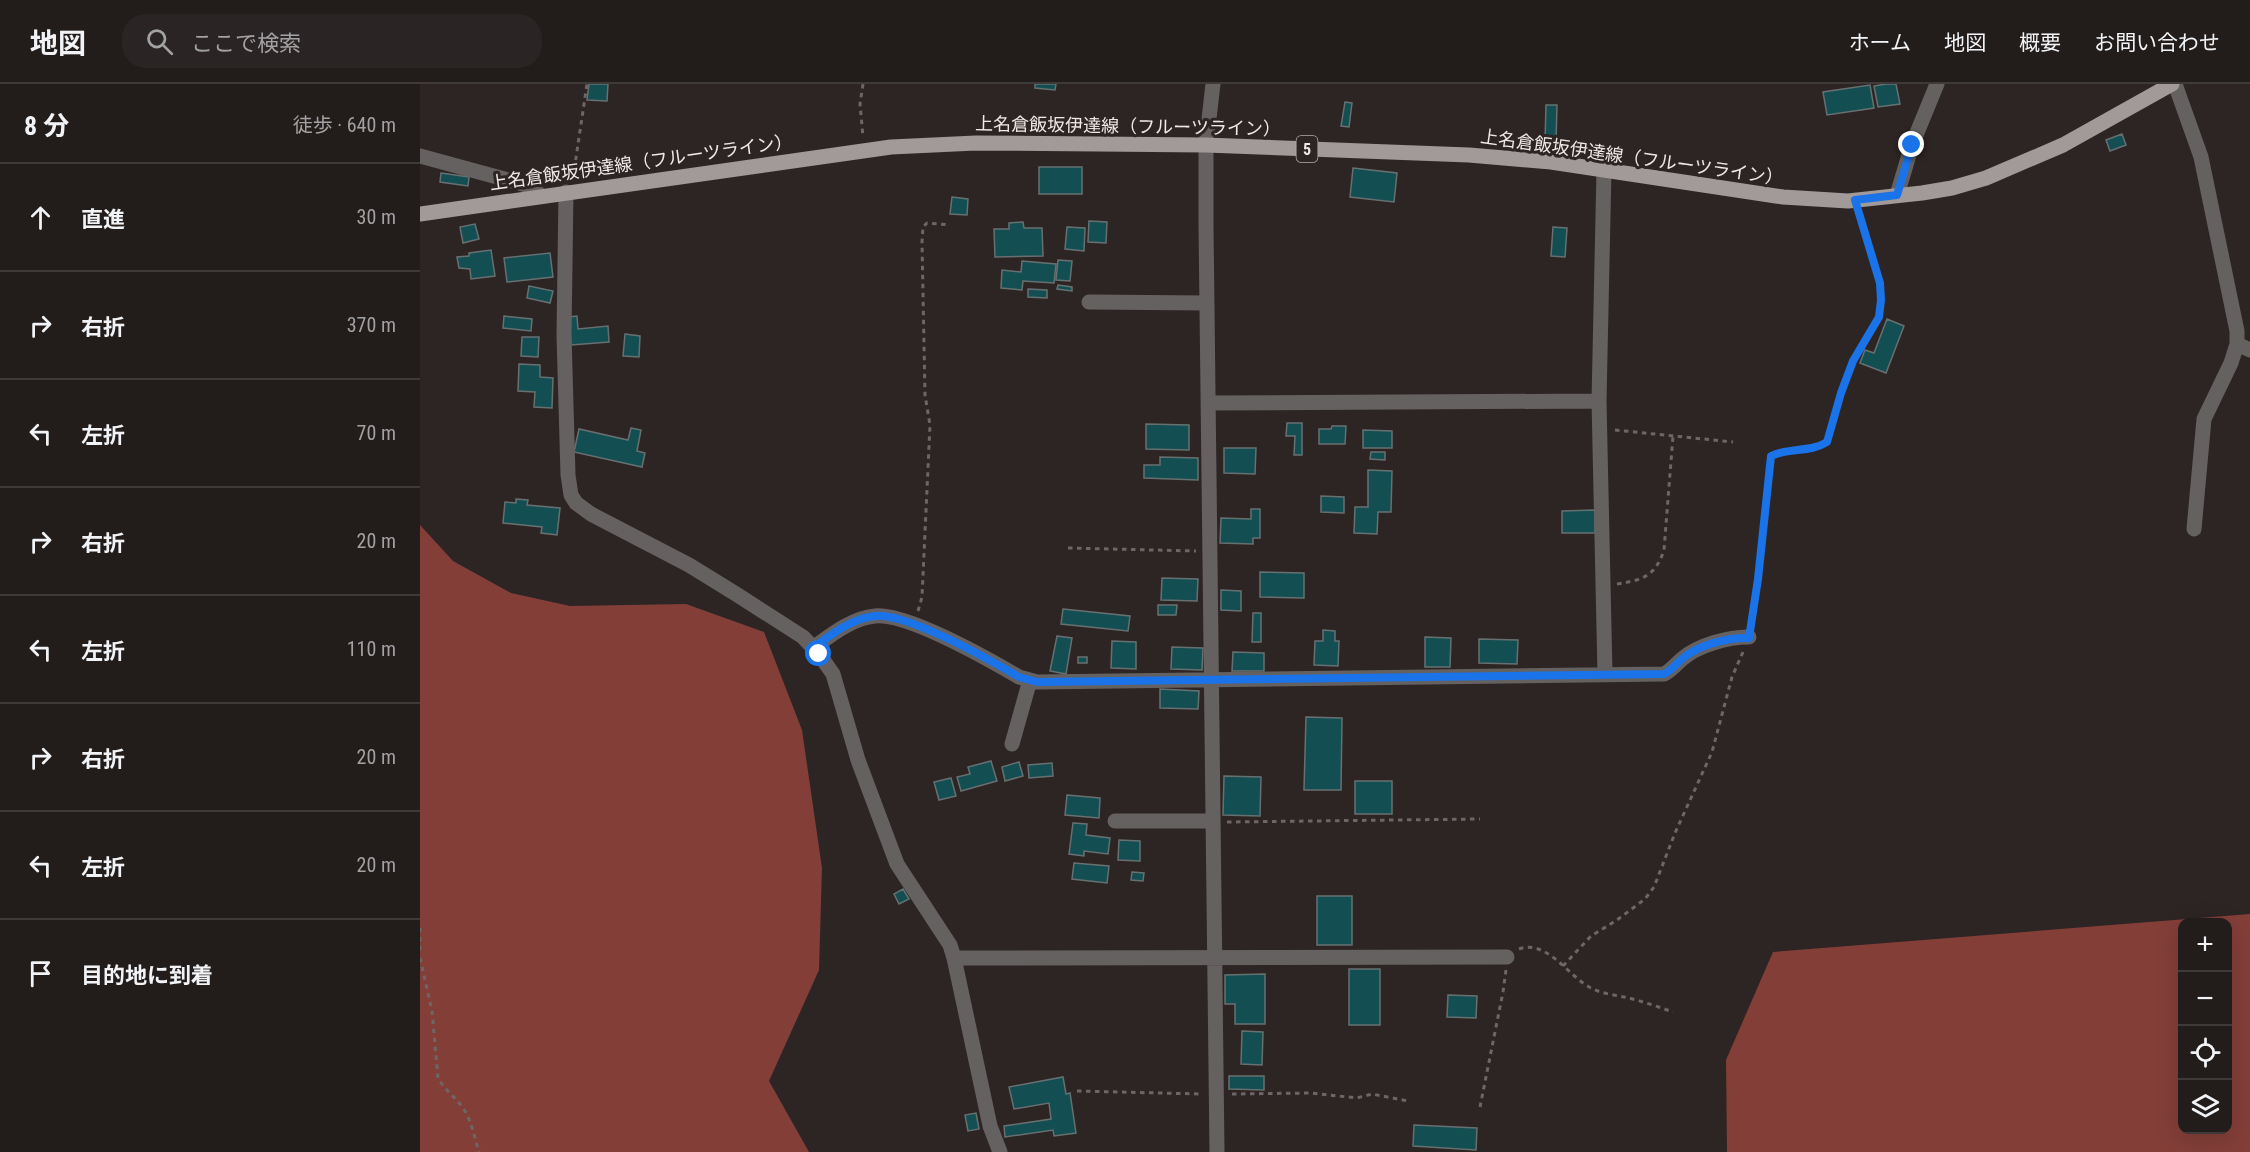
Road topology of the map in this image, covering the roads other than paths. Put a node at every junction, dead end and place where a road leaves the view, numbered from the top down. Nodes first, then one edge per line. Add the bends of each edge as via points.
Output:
1 (1214, 84) edge
2 (1937, 84) edge
3 (2173, 84) edge
4 (1206, 145) junction
5 (420, 156) edge
6 (1604, 170) junction
7 (568, 192) junction
8 (540, 195) junction
9 (1897, 195) junction
10 (420, 214) edge
11 (1089, 302) dead end
12 (1207, 303) junction
13 (2244, 347) edge
14 (1599, 401) junction
15 (1208, 403) junction
16 (2193, 529) dead end
17 (1749, 638) road end
18 (813, 648) junction
19 (1605, 674) junction
20 (1030, 680) junction
21 (1211, 680) junction
22 (1012, 744) dead end
23 (1114, 821) dead end
24 (1212, 821) junction
25 (1214, 956) junction
26 (1507, 957) road end
27 (954, 958) junction
28 (1000, 1152) edge
29 (1217, 1152) edge

1 - 4 street
2 - 9 street
3 - 9 main road, 上名倉飯坂伊達線（フルーツライン） / 5 via 2063,145 2011,168 1952,188
3 - 13 street via 2201,157 2237,331
4 - 6 main road, 上名倉飯坂伊達線（フルーツライン） / 5 via 1469,155
4 - 7 main road, 上名倉飯坂伊達線（フルーツライン） / 5 via 976,143 891,147
4 - 12 street
5 - 8 street via 530,186
6 - 9 main road, 上名倉飯坂伊達線（フルーツライン） / 5 via 1783,197 1855,200
6 - 14 street
7 - 8 main road, 上名倉飯坂伊達線（フルーツライン） / 5
7 - 18 street via 564,335 571,495 591,514 689,565 803,637
8 - 10 main road, 上名倉飯坂伊達線（フルーツライン） / 5
11 - 12 street
12 - 15 street
13 - 16 street via 2231,363 2204,419
14 - 15 street
14 - 19 street
15 - 21 street
17 - 19 street via 1736,637 1701,648 1664,674
18 - 20 street via 857,621 889,616 915,624
18 - 27 street via 833,674 858,760 897,864 950,945
19 - 21 street
20 - 21 street
20 - 22 street
21 - 24 street
23 - 24 street
24 - 25 street
25 - 26 street
25 - 27 street
25 - 29 street
27 - 28 street via 990,1126

